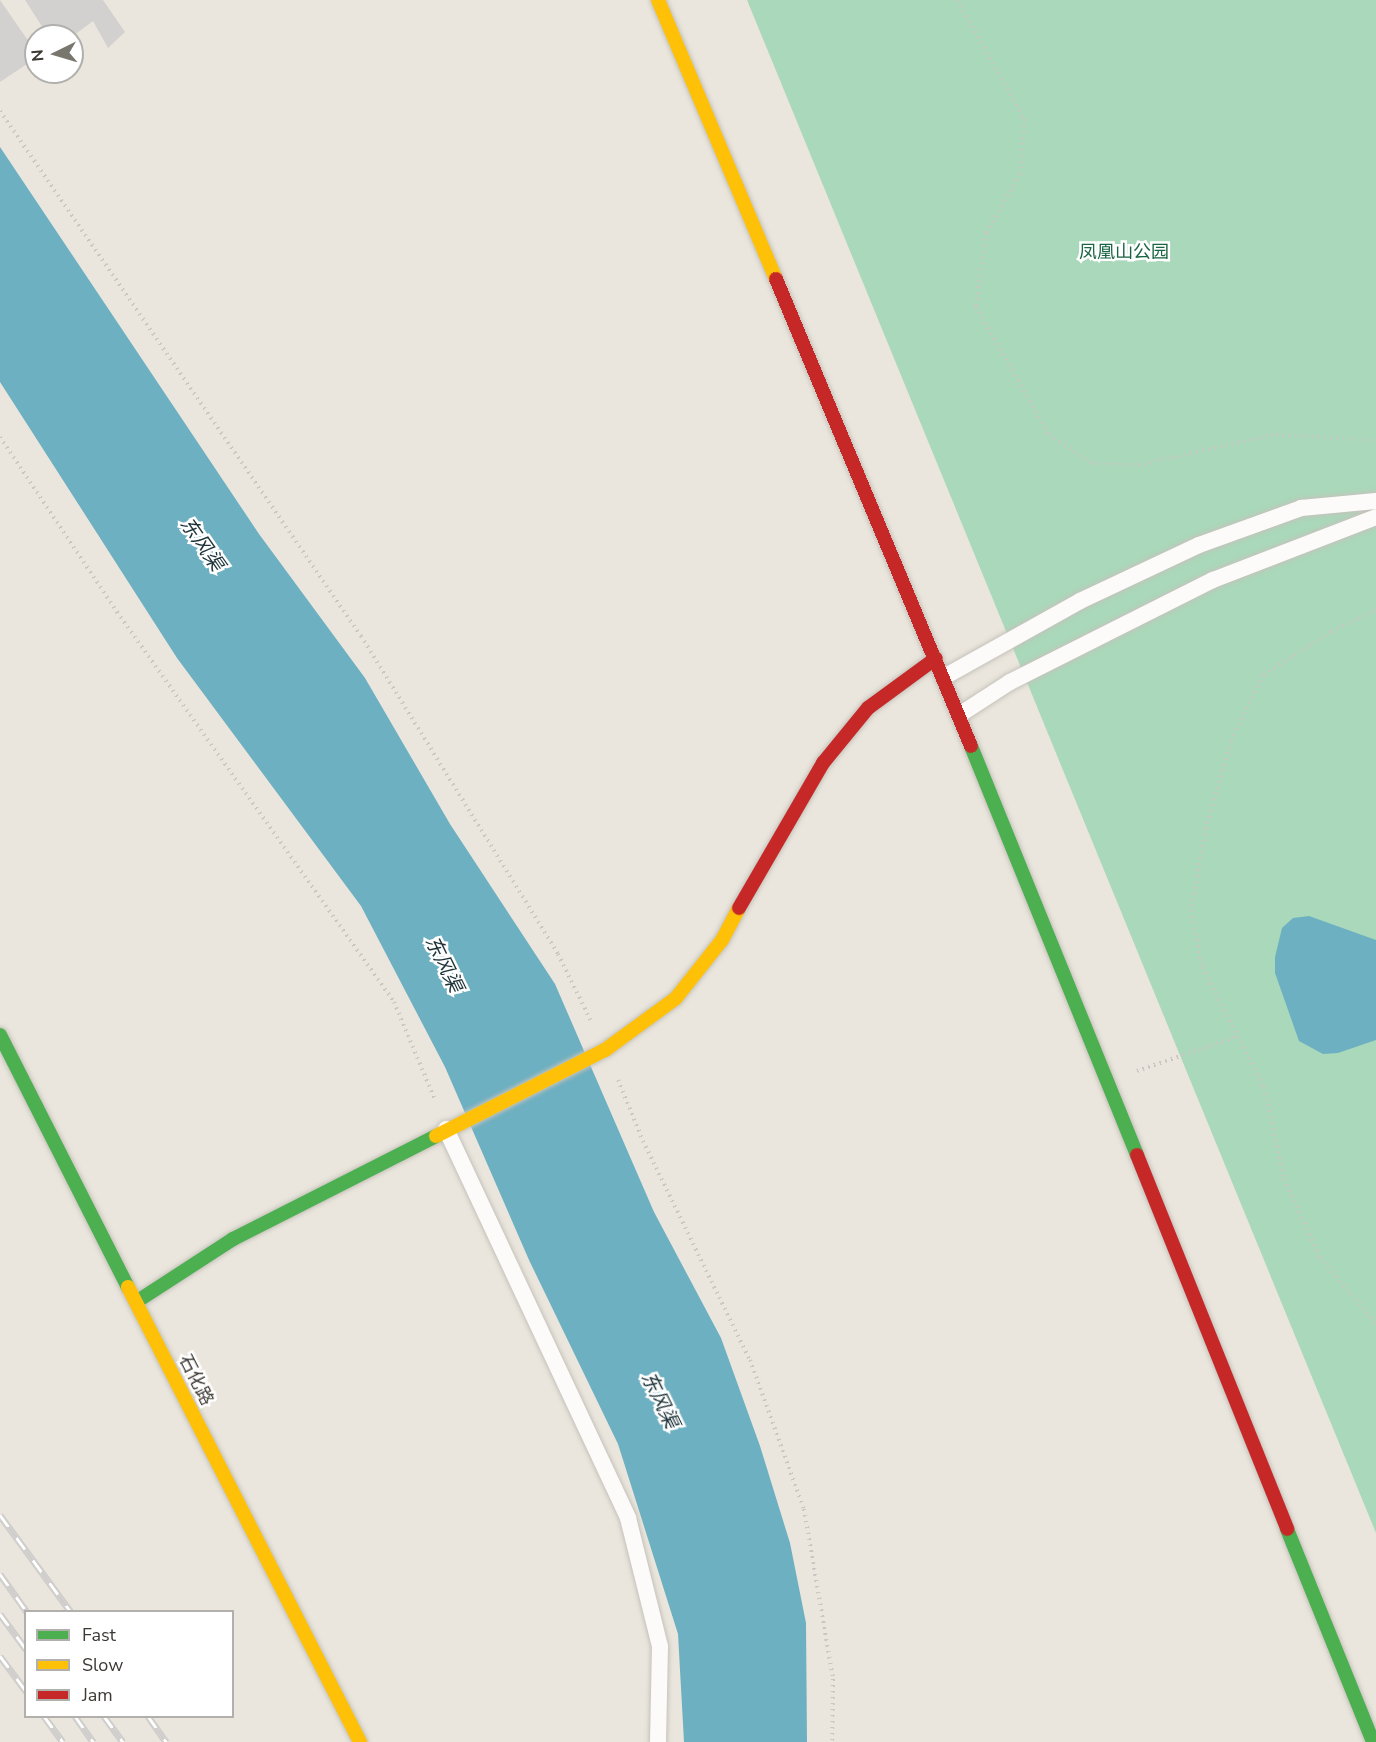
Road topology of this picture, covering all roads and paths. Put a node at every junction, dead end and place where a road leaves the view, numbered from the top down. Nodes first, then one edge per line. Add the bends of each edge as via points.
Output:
1 (658, 0) edge
2 (957, 0) edge
3 (0, 111) edge
4 (0, 437) edge
5 (1376, 440) edge
6 (1376, 501) edge
7 (1376, 517) edge
8 (1376, 610) edge
9 (936, 658) junction
10 (944, 677) junction
11 (960, 715) junction
12 (0, 1035) edge
13 (1238, 1036) junction
14 (605, 1050) junction
15 (1107, 1081) junction
16 (452, 1126) junction
17 (136, 1302) junction
18 (1376, 1323) edge
19 (360, 1742) edge
20 (658, 1742) edge
21 (832, 1742) edge
22 (1373, 1742) edge

1 - 9 street
2 - 5 path via 1024,119 1020,174 986,233 976,307 1049,435 1094,464 1138,465 1271,435
3 - 14 path via 373,655 558,954
4 - 16 path via 131,631 394,1002
6 - 10 lane via 1301,508 1199,545 1080,601
7 - 11 lane via 1214,580 1010,682
8 - 13 path via 1331,632 1263,675 1231,741 1206,828 1191,910 1202,967
9 - 10 street
9 - 14 street via 868,708 823,763 722,940 676,998
10 - 11 street
11 - 15 street
12 - 17 street, 石化路
13 - 15 path
13 - 18 path via 1264,1086 1284,1179 1320,1258
14 - 16 street
14 - 21 path via 643,1141 750,1360 804,1509 833,1679
15 - 22 street
16 - 17 street via 233,1239
16 - 20 lane via 628,1518 660,1646
17 - 19 street, 石化路

